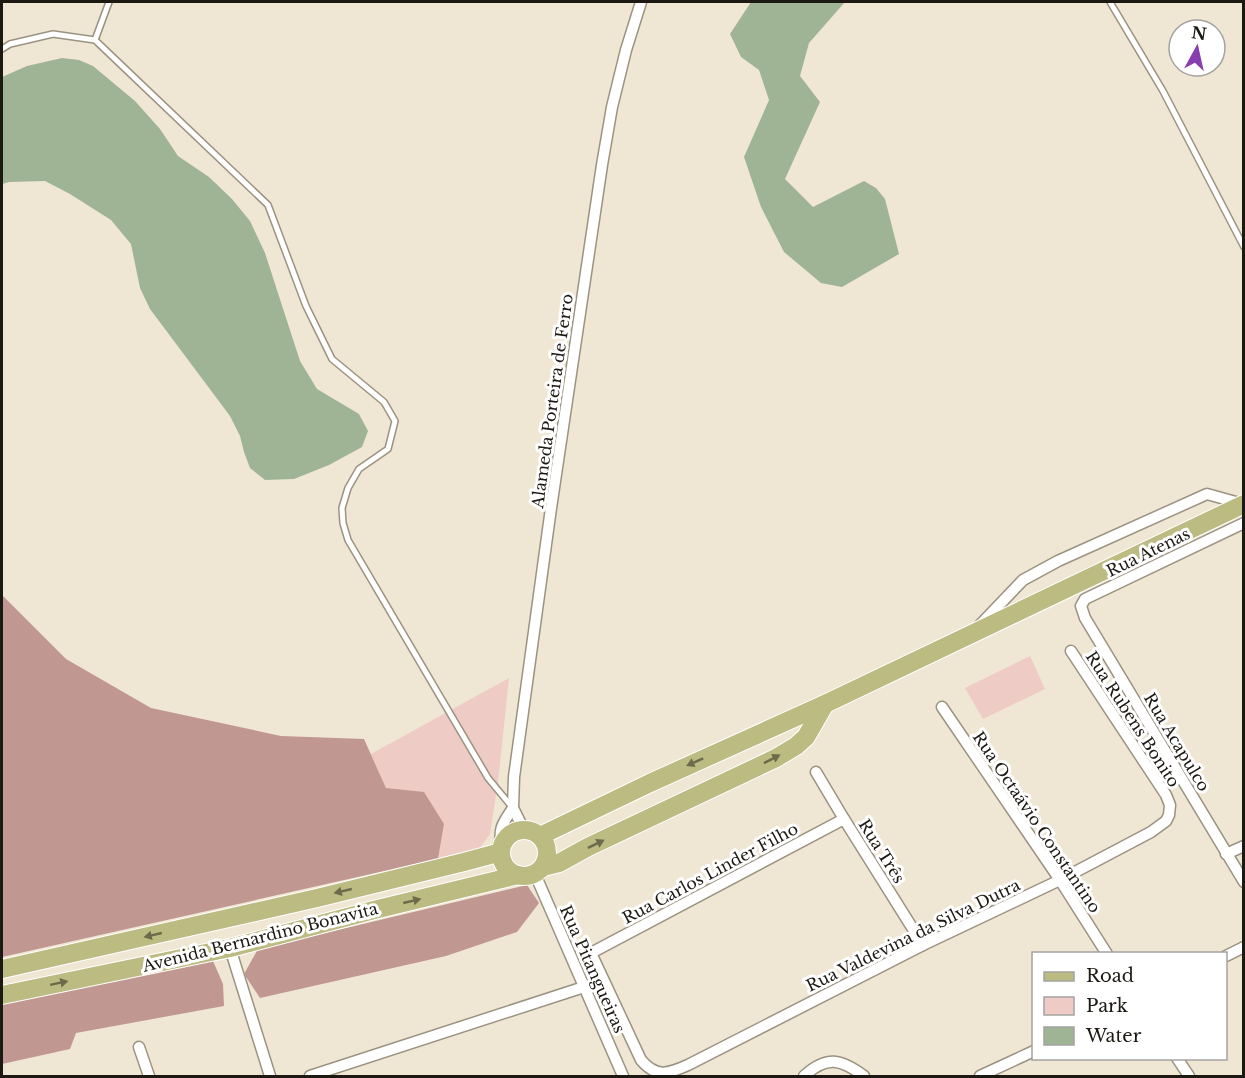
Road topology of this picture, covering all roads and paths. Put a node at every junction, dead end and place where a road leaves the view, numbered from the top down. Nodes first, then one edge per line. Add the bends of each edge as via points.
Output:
1 (109, 2) edge
2 (641, 2) edge
3 (1110, 2) edge
4 (95, 40) junction
5 (2, 49) edge
6 (1244, 247) edge
7 (1244, 504) edge
8 (1244, 523) edge
9 (1085, 618) joint
10 (971, 634) junction
11 (1071, 651) dead end
12 (825, 704) junction
13 (942, 707) dead end
14 (816, 772) dead end
15 (650, 783) junction
16 (513, 808) junction
17 (663, 812) junction
18 (844, 819) junction
19 (1151, 832) joint
20 (532, 833) junction
21 (1244, 846) edge
22 (502, 850) junction
23 (1226, 854) junction
24 (532, 872) junction
25 (1060, 880) junction
26 (1244, 882) edge
27 (923, 945) junction
28 (1244, 947) edge
29 (230, 948) junction
30 (1106, 952) edge
31 (591, 953) joint
32 (1227, 956) edge
33 (2, 969) edge
34 (584, 987) junction
35 (2, 995) edge
36 (139, 1047) dead end
37 (1032, 1052) edge
38 (1178, 1060) edge
39 (980, 1076) edge
40 (149, 1077) edge
41 (270, 1077) edge
42 (310, 1077) edge
43 (623, 1077) edge
44 (804, 1077) edge
45 (864, 1077) edge
46 (1189, 1077) edge

1 - 4 lane
2 - 16 street, Alameda Porteira de Ferro via 612,106 602,165 528,670
3 - 6 lane via 1163,92
4 - 5 lane via 53,34
4 - 16 lane via 268,205 306,306 332,358 384,402 395,421 388,449 359,469 348,488 342,508 348,540 488,778
7 - 10 main road, Avenida Bernardino Bonavita
7 - 10 street via 1207,494 1058,561 1023,580
8 - 9 street, Rua Atenas via 1085,599 1081,606
9 - 23 street, Rua Acapulco
10 - 12 main road, Avenida Bernardino Bonavita
11 - 19 street, Rua Rubens Bonito via 1166,795 1169,815
12 -> 15 main road, Avenida Bernardino Bonavita
17 -> 12 main road, Avenida Bernardino Bonavita via 796,746 806,737
13 - 25 street, Rua Octaávio Constantino
14 - 18 street, Rua Três
15 - 17 main road
15 - 20 main road, Avenida Bernardino Bonavita
16 - 20 street, Alameda Porteira de Ferro
16 - 22 street, Alameda Porteira de Ferro via 501,827
24 -> 17 main road, Avenida Bernardino Bonavita via 559,863
18 - 27 street, Rua Três
18 - 31 street, Rua Carlos Linder Filho
19 - 25 street, Rua Valdevina da Silva Dutra
20 - 22 main road, Avenida Bernardino Bonavita via 513,833
20 - 24 main road via 544,840 548,851 546,862
21 - 23 street
22 - 24 main road via 509,870
22 -> 33 main road, Avenida Bernardino Bonavita via 317,898
23 - 26 street, Rua Acapulco
29 -> 24 main road, Avenida Bernardino Bonavita
24 - 34 street, Rua Pitangueiras
25 - 27 street, Rua Valdevina da Silva Dutra
25 - 30 street, Rua Octaávio Constantino
27 - 31 street, Rua Valdevina da Silva Dutra via 688,1065 658,1073 640,1060
28 - 32 street
35 -> 29 main road, Avenida Bernardino Bonavita
29 - 41 street
34 - 42 street
34 - 43 street, Rua Pitangueiras
36 - 40 street
37 - 39 street
38 - 46 street
44 - 45 street via 830,1061 846,1064

